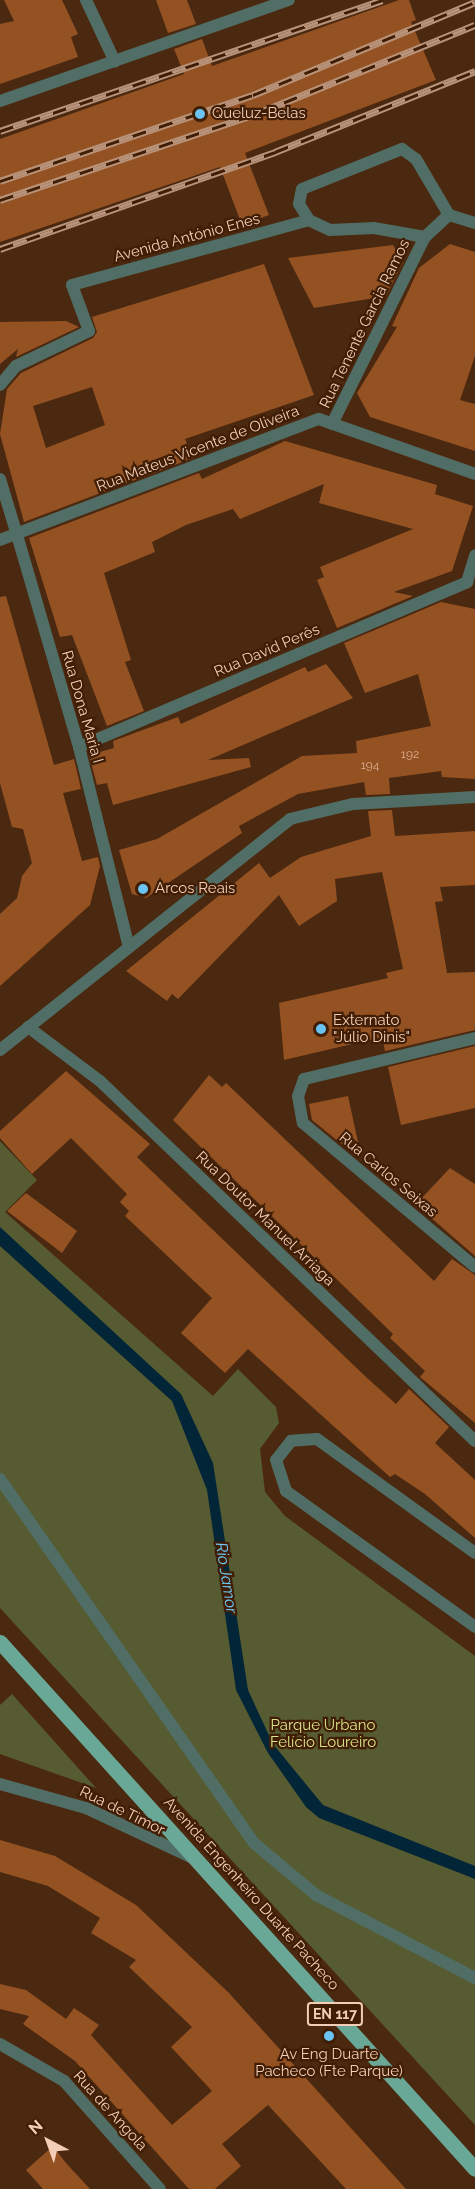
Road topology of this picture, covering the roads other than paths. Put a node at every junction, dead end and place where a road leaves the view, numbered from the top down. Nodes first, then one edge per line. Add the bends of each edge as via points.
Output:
1 (86, 0) edge
2 (289, 0) edge
3 (115, 62) junction
4 (0, 101) edge
5 (449, 215) junction
6 (309, 220) junction
7 (475, 223) edge
8 (425, 237) junction
9 (0, 385) edge
10 (332, 424) junction
11 (475, 474) edge
12 (0, 480) edge
13 (17, 535) junction
14 (0, 540) edge
15 (475, 555) edge
16 (471, 584) edge
17 (79, 747) junction
18 (475, 797) edge
19 (128, 944) junction
20 (28, 1027) junction
21 (475, 1038) edge
22 (0, 1050) edge
23 (475, 1267) edge
24 (475, 1442) edge
25 (0, 1479) edge
26 (475, 1553) edge
27 (475, 1627) edge
28 (0, 1642) edge
29 (0, 1784) edge
30 (195, 1859) junction
31 (475, 1978) edge
32 (0, 2044) edge
33 (475, 2169) edge
34 (160, 2189) edge

1 - 3 street
2 - 3 street
3 - 4 street
5 - 6 street via 416,159 402,149 302,189 299,204
5 - 7 street
5 - 8 street
6 - 8 street via 330,230 374,228
6 - 9 street, Avenida António Enes via 72,285 89,331 16,366
8 - 10 street, Rua Tenente Garcia Ramos
10 - 11 street, Rua Mateus Vicente de Oliveira
10 - 13 street, Rua Mateus Vicente de Oliveira via 319,419
12 - 13 street, Rua Dona Maria I
13 - 14 street, Rua Mateus Vicente de Oliveira
13 - 17 street, Rua Dona Maria I
15 - 16 street
16 - 17 street, Rua David Perês
17 - 19 street, Rua Dona Maria I
18 - 19 street via 315,808 290,819
19 - 20 street
20 - 22 street
20 - 24 street, Rua Doutor Manuel Arriaga via 100,1082
21 - 23 street, Rua Carlos Seixas via 304,1078 298,1096 303,1123
25 - 31 street via 254,1843 316,1894
26 - 27 street via 318,1439 291,1441 276,1460 286,1491
28 - 30 main road, Avenida Engenheiro Duarte Pacheco / EN 117
29 - 30 street, Rua de Timor via 86,1808
30 - 33 main road, Avenida Engenheiro Duarte Pacheco / EN 117
32 - 34 street, Rua de Angola via 64,2081

